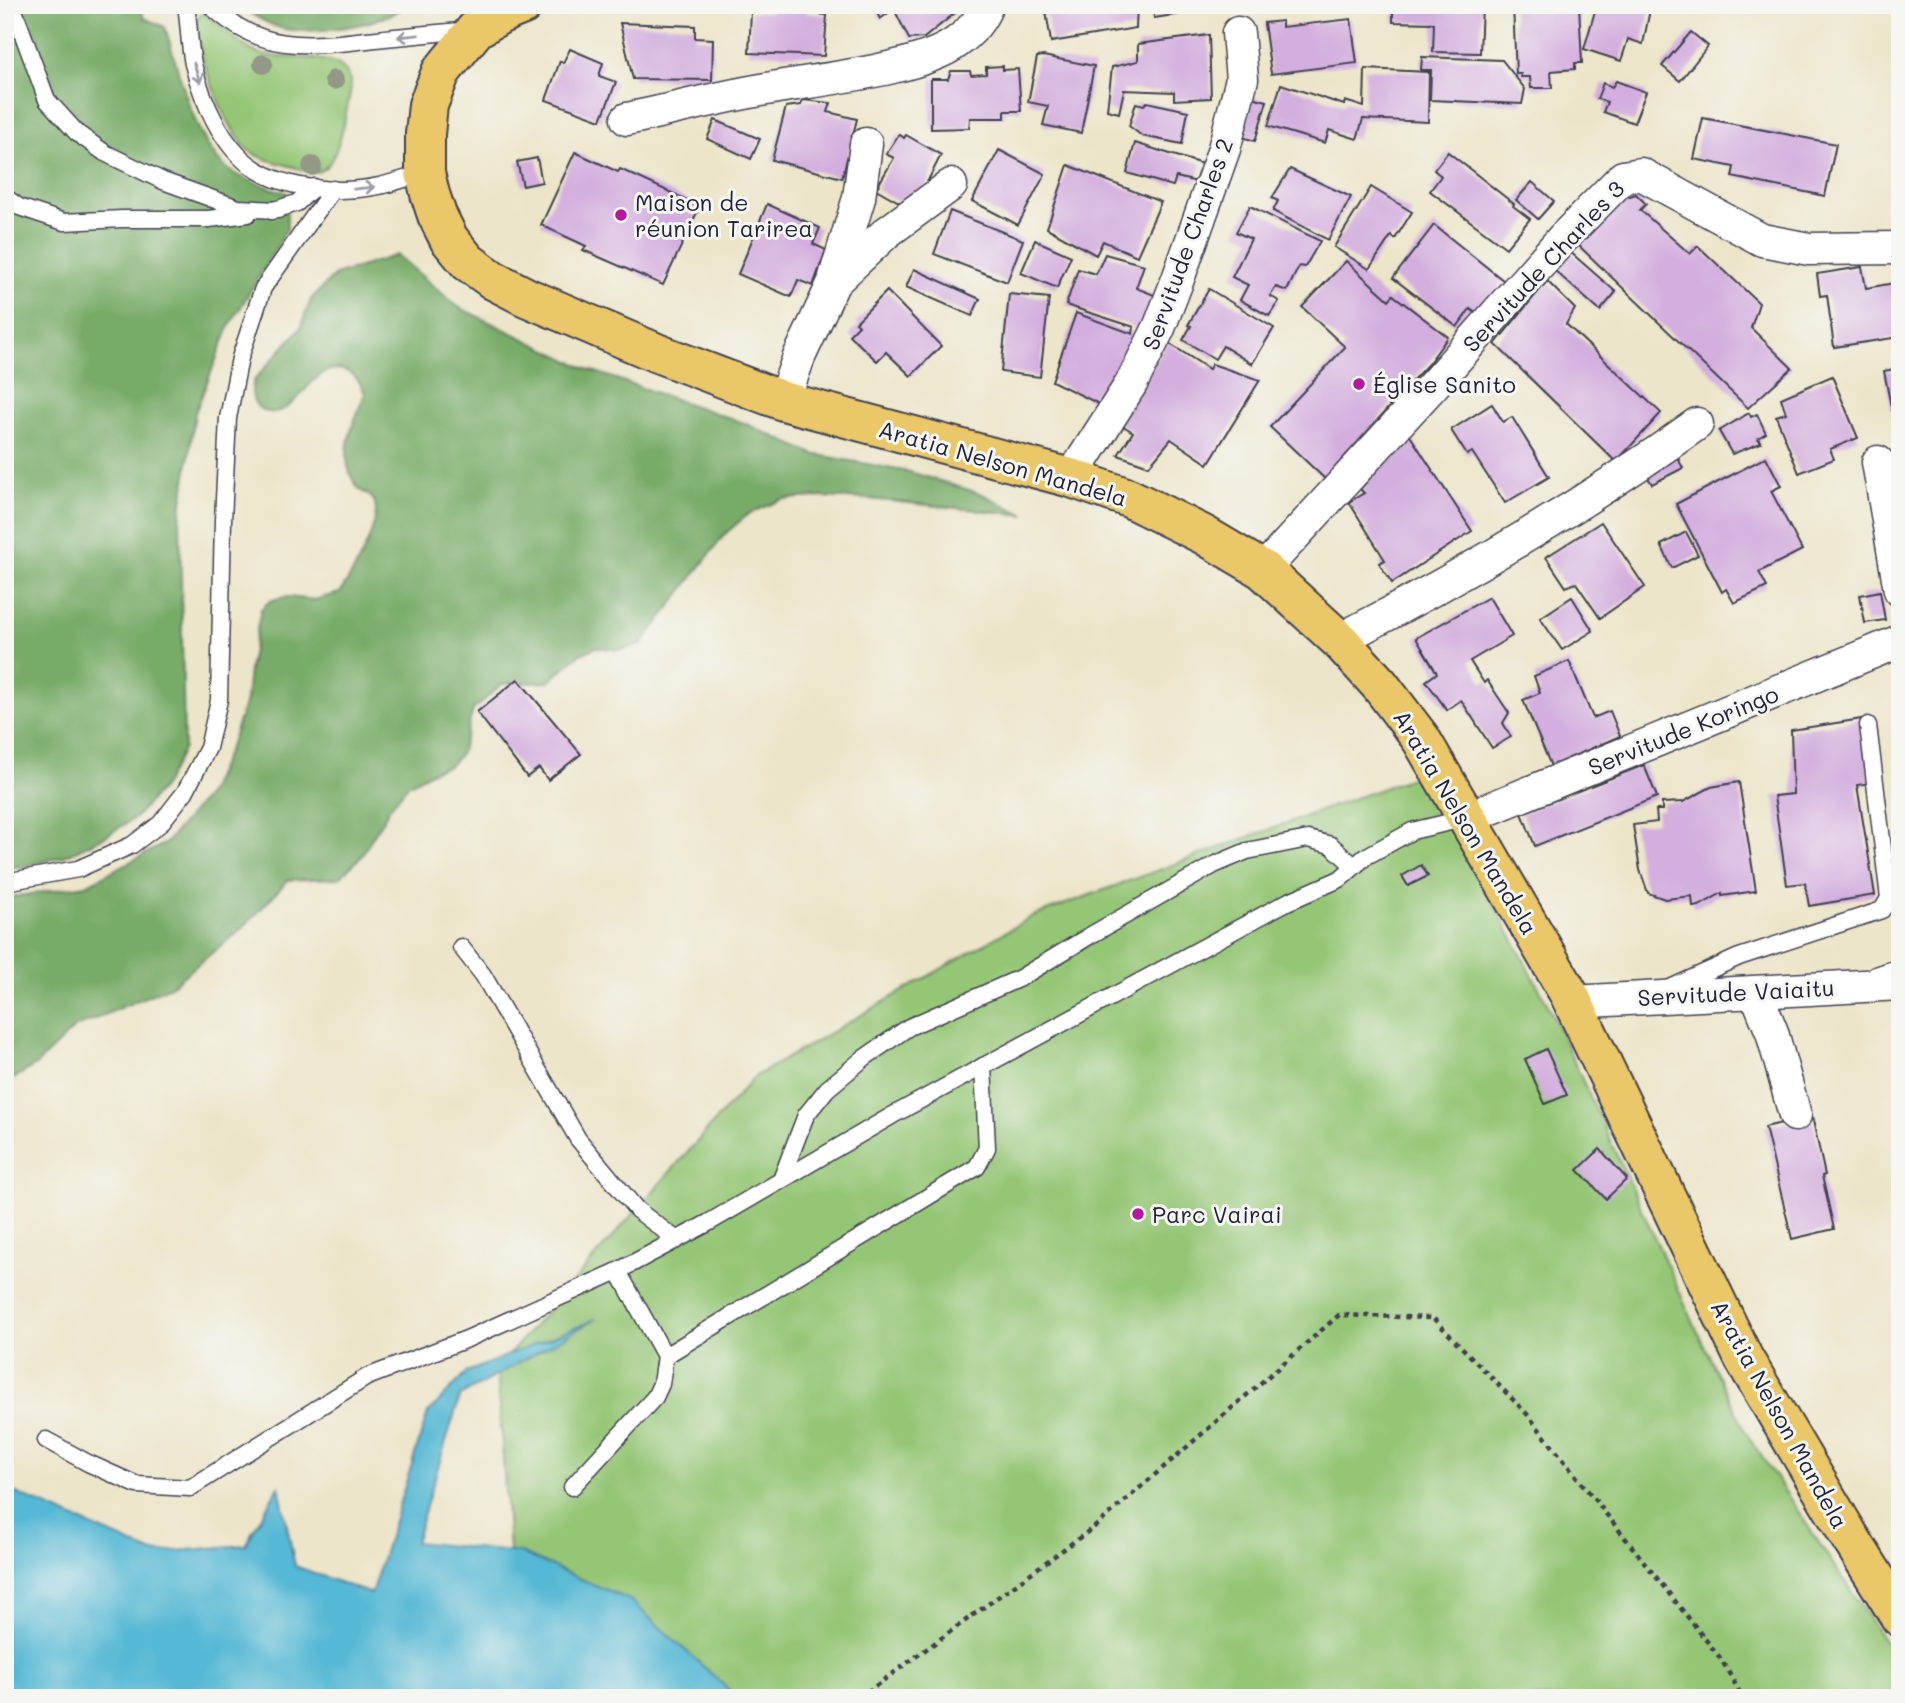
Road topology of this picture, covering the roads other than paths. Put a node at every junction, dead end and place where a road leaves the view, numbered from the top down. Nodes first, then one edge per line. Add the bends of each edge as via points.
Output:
1 (12, 5) edge
2 (186, 5) edge
3 (210, 5) edge
4 (523, 5) edge
5 (987, 5) edge
6 (476, 29) junction
7 (1238, 33) dead end
8 (627, 119) dead end
9 (866, 144) dead end
10 (425, 173) junction
11 (951, 185) dead end
12 (314, 187) junction
13 (333, 189) junction
14 (5, 197) edge
15 (278, 210) junction
16 (1900, 248) edge
17 (834, 282) junction
18 (783, 401) junction
19 (1697, 424) dead end
20 (1878, 462) dead end
21 (1071, 478) junction
22 (1263, 570) junction
23 (1900, 590) edge
24 (1339, 640) junction
25 (1900, 641) edge
26 (1868, 725) dead end
27 (1467, 818) junction
28 (1354, 866) junction
29 (5, 882) edge
30 (461, 947) dead end
31 (1900, 967) edge
32 (1900, 984) edge
33 (1835, 987) junction
34 (1756, 993) junction
35 (1650, 997) junction
36 (1572, 1002) junction
37 (984, 1066) junction
38 (1795, 1115) dead end
39 (782, 1180) junction
40 (677, 1240) junction
41 (618, 1271) junction
42 (665, 1356) junction
43 (46, 1440) dead end
44 (572, 1487) dead end
45 (1900, 1617) edge

1 - 15 lane via 47,100 77,133 163,181 238,208
2 -> 12 lane via 193,63 222,133 253,167 278,179
6 -> 3 lane via 334,45 290,45 256,36 223,18
4 - 6 main road, Aratia Nelson Mandela
5 - 8 street via 981,20 956,43 927,56
6 - 10 main road, Aratia Nelson Mandela via 441,72 428,105
7 - 21 street, Servitude Charles 2 via 1242,79 1224,149 1178,279 1131,384
9 - 17 street via 859,198
13 -> 10 lane via 379,187
10 - 18 main road, Aratia Nelson Mandela via 449,239 468,262 493,280 657,353
11 - 17 street via 886,233
12 - 13 lane
12 - 15 lane via 298,203
13 - 29 lane via 262,288 240,358 228,418 219,700 208,748 177,803 160,824 132,845 78,869
14 - 15 lane via 19,207 64,222 209,219
16 - 22 street, Servitude Charles 3 via 1809,249 1762,240 1641,174 1623,177
17 - 18 street
18 - 21 main road, Aratia Nelson Mandela
19 - 24 street via 1641,464 1430,593
20 - 23 street
21 - 22 main road, Aratia Nelson Mandela via 1129,498
22 - 24 main road, Aratia Nelson Mandela
24 - 27 main road, Aratia Nelson Mandela via 1421,738
25 - 27 street, Servitude Koringo
26 - 35 lane via 1889,898 1882,910 1739,957
27 - 28 lane via 1412,831
27 - 36 main road, Aratia Nelson Mandela
28 - 37 lane via 1340,879 1287,902
28 - 39 lane via 1332,845 1308,839 1247,851 1214,865 1020,978 909,1027 827,1089 806,1115
30 - 40 lane via 483,975 578,1139 637,1210
31 - 33 lane
32 - 33 street, Servitude Vaiaitu
33 - 34 street, Servitude Vaiaitu
34 - 35 street, Servitude Vaiaitu
34 - 38 street
35 - 36 street, Servitude Vaiaitu
36 - 45 main road, Aratia Nelson Mandela via 1744,1359
37 - 39 lane
37 - 42 lane via 987,1148 977,1167
39 - 40 lane
40 - 41 lane
41 - 42 lane
41 - 43 lane via 467,1339 368,1377 190,1488 137,1485
42 - 44 lane via 656,1397

